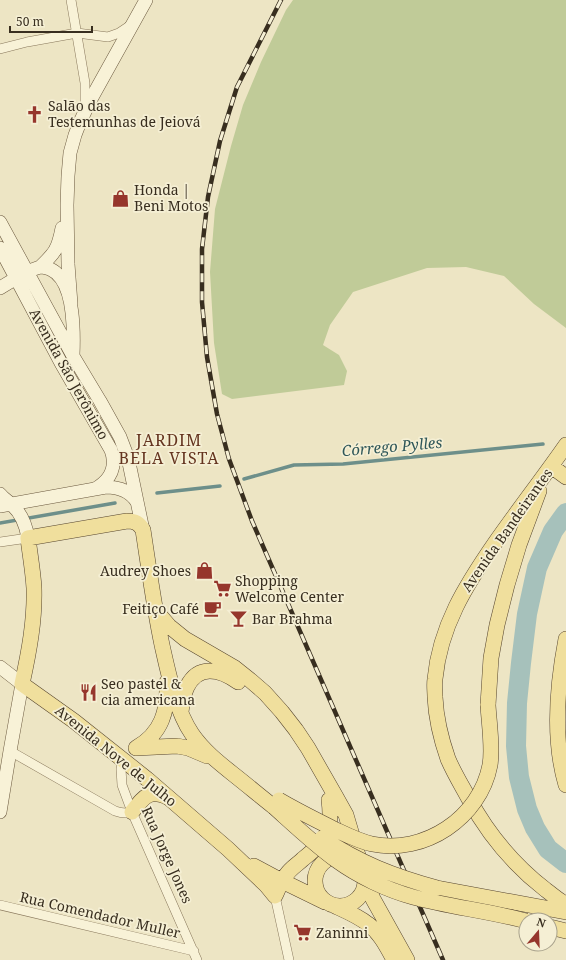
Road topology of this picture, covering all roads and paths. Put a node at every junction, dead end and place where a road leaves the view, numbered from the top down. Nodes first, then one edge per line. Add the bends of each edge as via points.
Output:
1 (71, 0) edge
2 (146, 0) edge
3 (133, 23) junction
4 (77, 33) junction
5 (0, 49) edge
6 (85, 112) junction
7 (66, 205) junction
8 (0, 222) edge
9 (0, 248) edge
10 (40, 267) junction
11 (22, 276) junction
12 (0, 288) edge
13 (71, 304) junction
14 (73, 356) junction
15 (566, 445) edge
16 (548, 471) junction
17 (566, 477) edge
18 (95, 489) junction
19 (0, 494) edge
20 (138, 503) junction
21 (6, 505) edge
22 (143, 530) junction
23 (28, 534) junction
24 (0, 542) edge
25 (155, 609) junction
26 (566, 639) edge
27 (166, 665) junction
28 (0, 667) edge
29 (22, 684) junction
30 (181, 712) junction
31 (136, 748) junction
32 (10, 751) junction
33 (123, 759) junction
34 (218, 762) junction
35 (566, 785) edge
36 (170, 799) junction
37 (329, 800) junction
38 (276, 804) junction
39 (0, 812) edge
40 (132, 812) junction
41 (228, 849) junction
42 (329, 858) junction
43 (299, 862) junction
44 (364, 872) junction
45 (282, 881) junction
46 (305, 893) junction
47 (275, 896) junction
48 (331, 904) junction
49 (566, 904) edge
50 (0, 905) edge
51 (566, 912) edge
52 (518, 919) edge
53 (196, 956) edge
54 (289, 960) edge
55 (394, 960) edge
56 (407, 960) edge

1 - 4 street
2 - 3 main road
3 - 4 street via 119,33 108,36
3 - 6 main road
4 - 5 street
4 - 6 street
6 - 7 main road via 70,153
7 - 10 main road via 56,251
7 - 13 main road
8 - 11 main road, Avenida São Jerônimo
9 - 11 main road, Avenida São Jerônimo
10 - 11 main road
10 - 13 main road, Avenida São Jerônimo via 58,274
11 - 12 main road
11 - 14 main road, Avenida São Jerônimo via 49,310
11 - 18 main road, Avenida São Jerônimo via 61,363 114,457 111,474
13 - 14 main road, Avenida São Jerônimo via 74,328
14 - 20 main road, Avenida São Jerônimo via 120,437 128,458
15 - 16 main road, Avenida Bandeirantes
16 - 17 main road
16 - 38 main road, bridge via 519,545 500,612 491,658 488,705 490,765 476,801 468,812 434,837 403,845 384,846 357,839
16 - 49 main road, Avenida Bandeirantes via 514,515 462,594 448,624 440,650 435,680 436,708 449,760 477,814 516,864
18 - 20 main road via 122,489
18 - 21 main road
19 - 21 main road
20 - 22 main road, Avenida São Jerônimo
21 - 23 main road via 21,515
22 - 23 main road via 136,523 127,521
22 - 25 main road, Avenida São Jerônimo
23 - 24 street
23 - 29 main road via 34,588 30,644
25 - 27 main road, Avenida São Jerônimo
25 - 44 main road via 169,626 185,639 250,680 287,718 308,748 346,815
26 - 35 main road via 561,666 557,728
27 - 30 main road, Avenida São Jerônimo
27 - 31 main road via 166,708 162,720 152,736
28 - 29 main road, Avenida Nove de Julho
29 - 32 main road
29 - 33 main road, Avenida Nove de Julho
30 - 34 main road, Avenida São Jerônimo via 191,733
30 - 37 main road via 186,689 196,674 213,671 232,677 259,699 290,735
31 - 33 main road
31 - 34 main road via 177,746 200,752
32 - 39 main road
32 - 40 street via 115,811
33 - 36 main road, Avenida Nove de Julho
33 - 40 street, Rua Jorge Jones via 122,785
34 - 38 main road
36 - 40 main road via 158,794 148,795
36 - 41 main road, Avenida Nove de Julho
37 - 42 main road via 337,817 338,835
37 - 43 main road via 330,828 316,849
38 - 51 main road, bridge via 342,851 391,874 437,888
38 - 52 main road, bridge via 321,849 368,879 412,896
40 - 53 street, Rua Jorge Jones
41 - 45 main road
41 - 47 main road
42 - 44 main road via 348,857 359,864
42 - 48 main road via 318,868 315,884 321,898
43 - 45 main road
43 - 46 main road via 294,879
44 - 48 main road via 365,884 358,899 343,906
44 - 56 main road via 373,899
45 - 46 main road
45 - 47 main road
46 - 48 main road
47 - 54 street
48 - 55 main road via 369,924 377,932
50 - 53 street, Rua Comendador Muller

